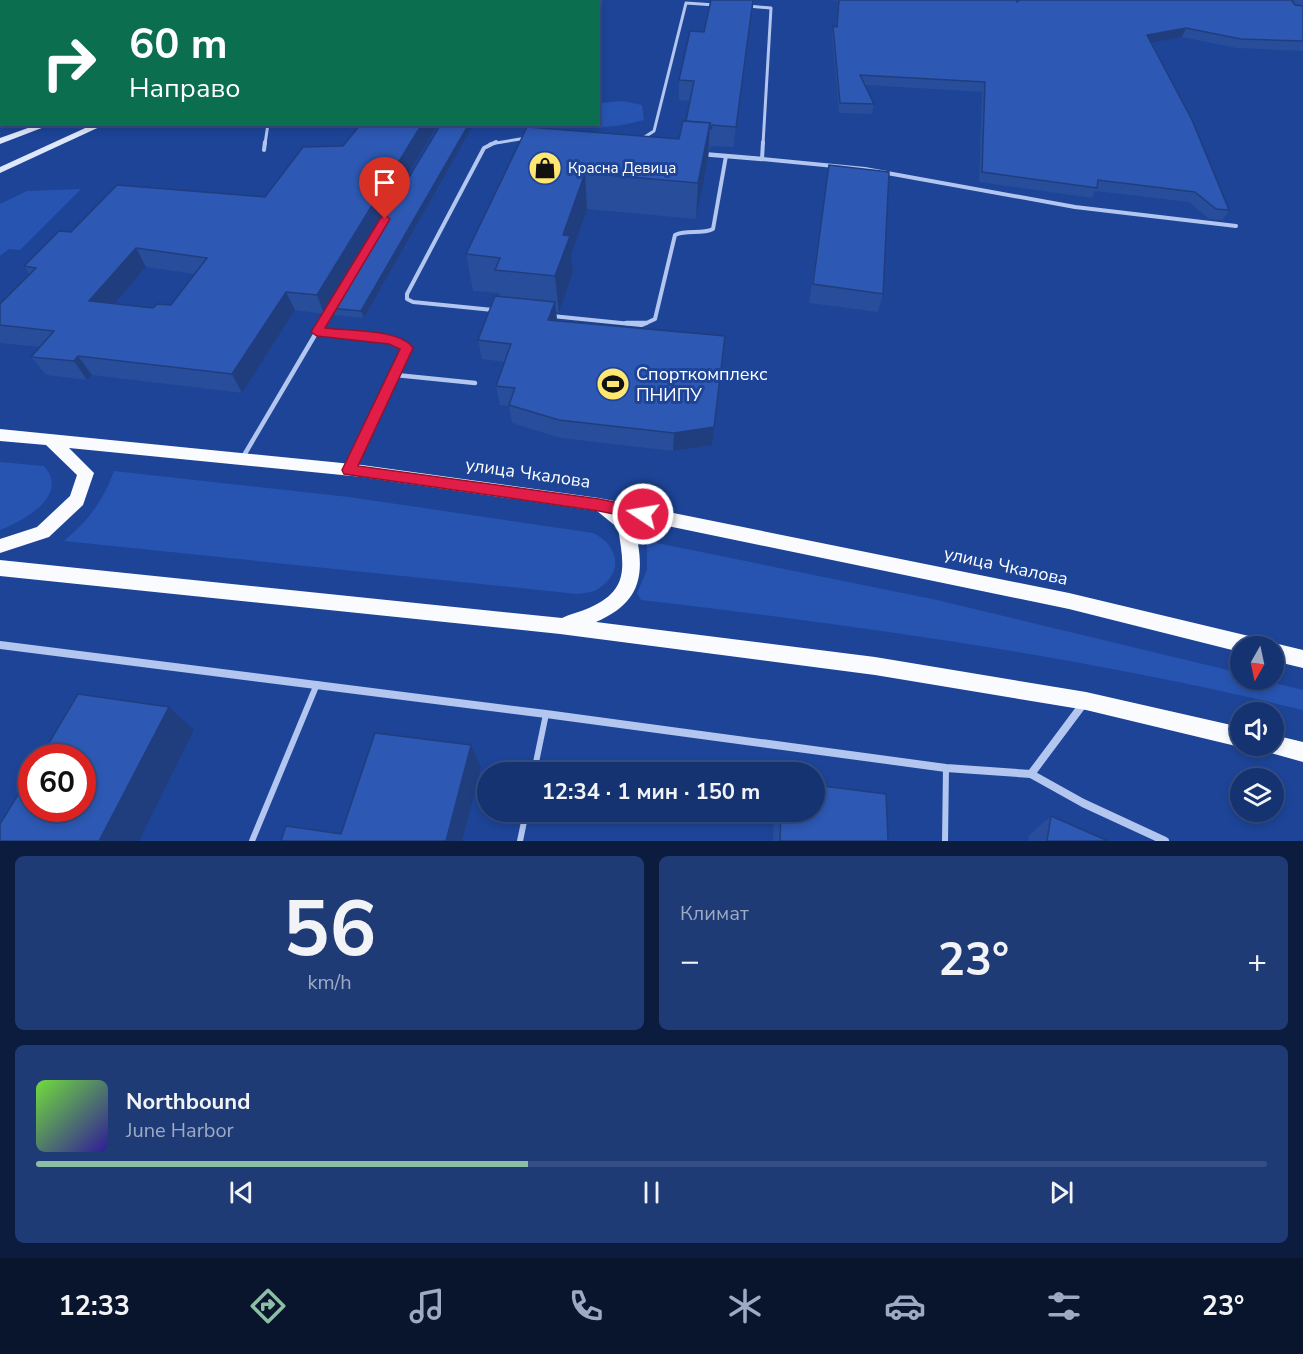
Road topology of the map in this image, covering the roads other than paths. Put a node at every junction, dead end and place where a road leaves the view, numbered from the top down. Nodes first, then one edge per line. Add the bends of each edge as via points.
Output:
1 (718, 5) edge
2 (739, 6) edge
3 (42, 126) edge
4 (98, 126) edge
5 (268, 126) edge
6 (536, 139) edge
7 (0, 141) edge
8 (633, 141) edge
9 (264, 150) dead end
10 (692, 153) edge
11 (726, 156) junction
12 (762, 159) junction
13 (0, 170) edge
14 (1236, 226) dead end
15 (335, 302) edge
16 (505, 311) edge
17 (550, 316) edge
18 (317, 332) junction
19 (396, 375) junction
20 (475, 383) dead end
21 (0, 435) edge
22 (50, 440) junction
23 (243, 458) junction
24 (349, 470) junction
25 (599, 505) junction
26 (0, 546) edge
27 (0, 568) edge
28 (560, 626) junction
29 (1230, 640) edge
30 (0, 645) edge
31 (1284, 654) edge
32 (1303, 659) edge
33 (317, 684) junction
34 (1086, 701) junction
35 (546, 714) junction
36 (1230, 735) edge
37 (1284, 747) edge
38 (1303, 752) edge
39 (536, 762) edge
40 (946, 768) junction
41 (1031, 774) junction
42 (524, 822) edge
43 (252, 841) edge
44 (520, 841) edge
45 (945, 841) edge
46 (1165, 841) edge

1 - 8 lane via 686,3 654,131
2 - 12 lane via 771,8
3 - 7 main road
4 - 13 main road
5 - 9 lane
6 - 16 lane via 511,139 484,148 407,294 413,302
10 - 11 street
11 - 12 street
11 - 17 lane via 713,229 675,235 655,319 642,325
12 - 14 lane via 865,169 1075,207
15 - 18 lane
18 - 19 lane via 402,342 407,348
18 - 23 lane
19 - 20 lane
19 - 24 lane
21 - 22 main road, улица Чкалова
22 - 23 main road, улица Чкалова
22 - 26 main road via 86,473 77,500 42,532
23 - 24 main road, улица Чкалова
24 - 25 main road, улица Чкалова
25 - 28 main road via 626,525 632,570 624,595 596,616
25 - 29 main road, улица Чкалова via 1069,601
27 - 28 main road
28 - 34 main road via 875,666
30 - 33 street
31 - 32 main road
33 - 35 street
33 - 43 lane
34 - 36 main road
34 - 41 street
35 - 39 lane
35 - 40 street
37 - 38 main road
40 - 41 street
40 - 45 lane
41 - 46 street
42 - 44 lane

